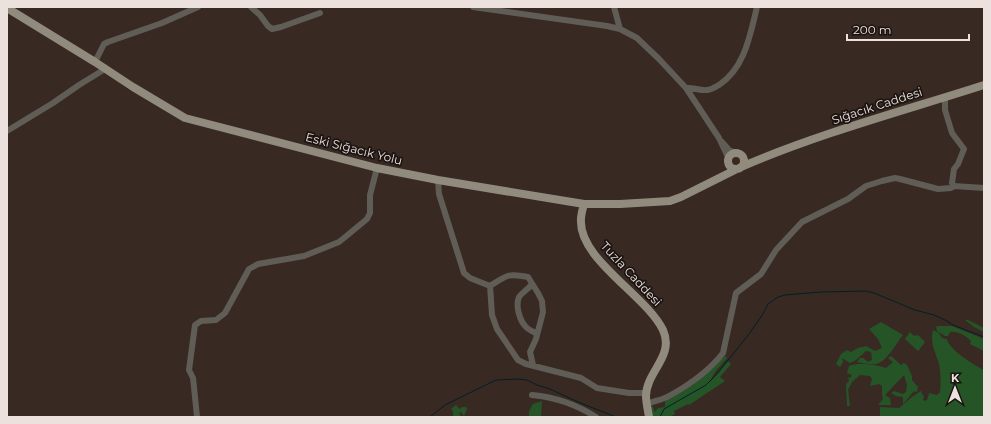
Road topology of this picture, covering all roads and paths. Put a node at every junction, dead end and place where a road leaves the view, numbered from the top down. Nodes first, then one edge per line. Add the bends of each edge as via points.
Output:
1 (198, 7) edge
2 (251, 7) edge
3 (473, 7) edge
4 (614, 7) edge
5 (757, 7) edge
6 (7, 8) edge
7 (320, 13) dead end
8 (620, 29) junction
9 (95, 62) junction
10 (106, 69) junction
11 (984, 84) edge
12 (686, 88) junction
13 (945, 97) junction
14 (7, 130) edge
15 (778, 152) junction
16 (733, 157) junction
17 (377, 168) junction
18 (739, 168) junction
19 (722, 176) junction
20 (438, 180) junction
21 (954, 186) junction
22 (984, 188) edge
23 (584, 204) junction
24 (532, 284) junction
25 (490, 286) junction
26 (537, 334) junction
27 (532, 365) junction
28 (646, 393) junction
29 (532, 395) dead end
30 (648, 410) edge
31 (197, 417) edge
32 (596, 417) edge

1 - 9 street via 104,44
2 - 7 street via 272,29
3 - 8 street
4 - 8 street
5 - 12 street via 741,59 728,79 707,90
6 - 9 main road, Eski Sığacık Yolu
8 - 12 street via 637,38
9 - 10 main road, Eski Sığacık Yolu
10 - 14 street
10 - 17 main road, Eski Sığacık Yolu via 185,118
11 - 13 main road, Sığacık Caddesi
12 - 16 street
13 - 15 main road, Sığacık Caddesi
13 - 21 street via 945,110 952,133 964,149 954,169
15 - 16 main road
15 - 18 main road, Eski Sığacık Yolu
16 - 18 main road via 744,162
16 - 18 main road via 729,167
16 - 19 main road
17 - 20 main road, Eski Sığacık Yolu
17 - 31 street via 367,219 339,242 304,256 258,264 249,269 225,313 216,320 200,321 195,325 190,370
18 - 19 main road, Eski Sığacık Yolu
19 - 23 main road, Eski Sığacık Yolu via 670,201
20 - 23 main road, Eski Sığacık Yolu
20 - 25 street via 439,194 464,273
21 - 22 street
21 - 30 street via 938,189 895,178 882,181 866,186 848,199 802,222 776,250 761,274 736,293 723,353 701,375
23 - 28 main road, Tuzla Caddesi via 581,219 584,235 592,251 648,309 664,332 665,352
24 - 25 street via 528,278 512,274
24 - 26 street via 542,301 543,312
24 - 26 street via 520,296 518,308 526,327
25 - 27 street via 492,315 497,329 518,360
26 - 27 street via 530,352
27 - 28 street via 581,378 597,388
28 - 30 main road, Tuzla Caddesi
29 - 32 street via 582,407

